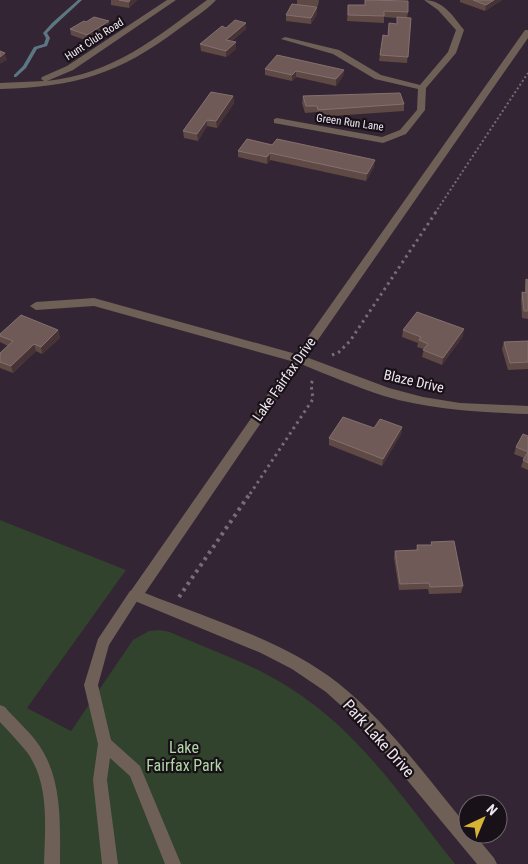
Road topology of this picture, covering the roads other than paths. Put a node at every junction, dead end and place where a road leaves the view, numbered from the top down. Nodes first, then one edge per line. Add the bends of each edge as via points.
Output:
1 (172, 0) edge
2 (212, 0) edge
3 (428, 0) edge
4 (528, 32) edge
5 (285, 39) dead end
6 (23, 85) junction
7 (0, 86) edge
8 (422, 88) junction
9 (277, 121) dead end
10 (36, 306) dead end
11 (299, 359) junction
12 (528, 410) edge
13 (135, 595) junction
14 (0, 712) edge
15 (105, 744) junction
16 (52, 864) edge
17 (110, 864) edge
18 (173, 864) edge
19 (488, 864) edge

1 - 6 street, Hunt Club Road via 70,68
2 - 6 street, Hunt Club Road via 134,57 65,82
3 - 8 street via 441,8 460,30 452,53
4 - 11 street, Lake Fairfax Drive
5 - 8 street via 336,52 378,77
6 - 7 street, Hunt Club Road
8 - 9 street, Green Run Lane via 421,110 403,132 382,140
10 - 11 street, Blaze Drive via 94,302
11 - 12 street, Blaze Drive via 386,392 424,401 460,407
11 - 13 street, Lake Fairfax Drive
13 - 15 lane, Lake Fairfax Drive via 103,642 91,685
13 - 19 street, Park Lake Drive via 266,648 331,687 364,716
14 - 16 lane via 32,748 48,781
15 - 17 lane, Lake Fairfax Drive via 100,780
15 - 18 lane via 135,772

